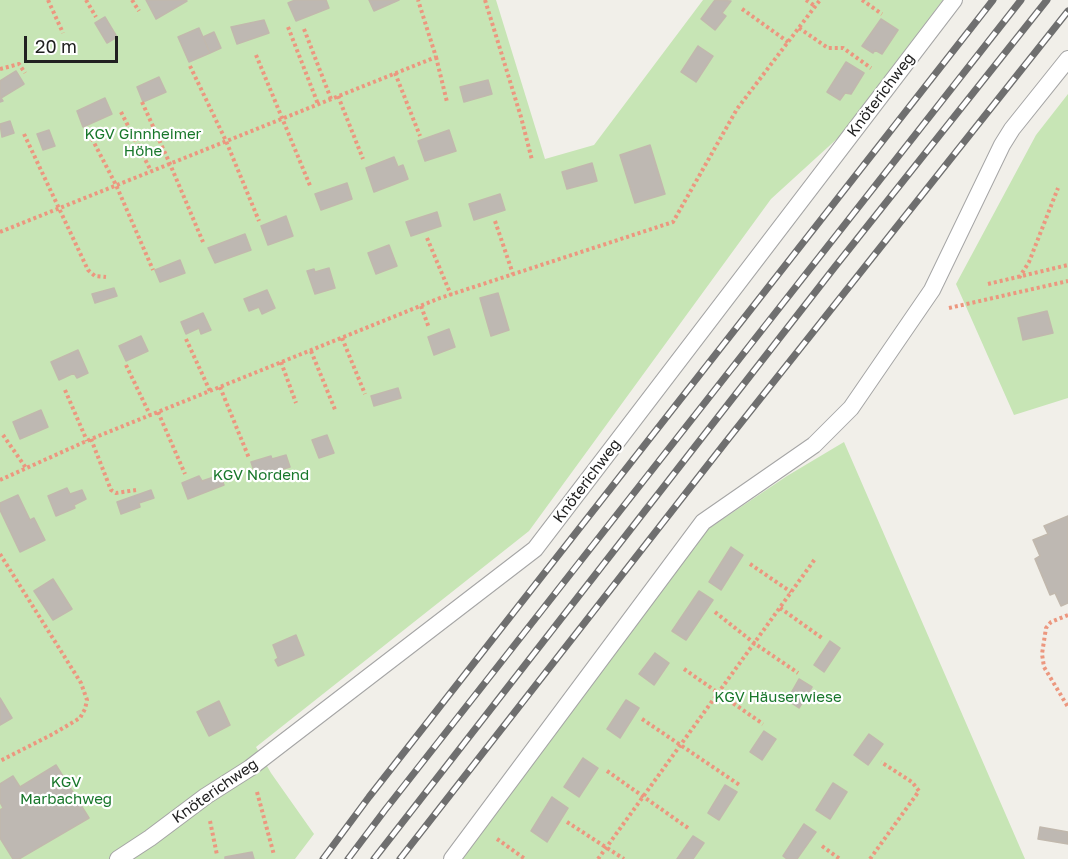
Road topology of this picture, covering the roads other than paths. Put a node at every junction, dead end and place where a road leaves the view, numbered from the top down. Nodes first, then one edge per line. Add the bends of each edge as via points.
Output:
1 (954, 0) edge
2 (1068, 59) edge
3 (118, 859) edge
4 (452, 859) edge

1 - 3 lane, Knöterichweg via 535,549 250,768
2 - 4 lane via 1012,129 932,290 851,408 814,445 703,522

